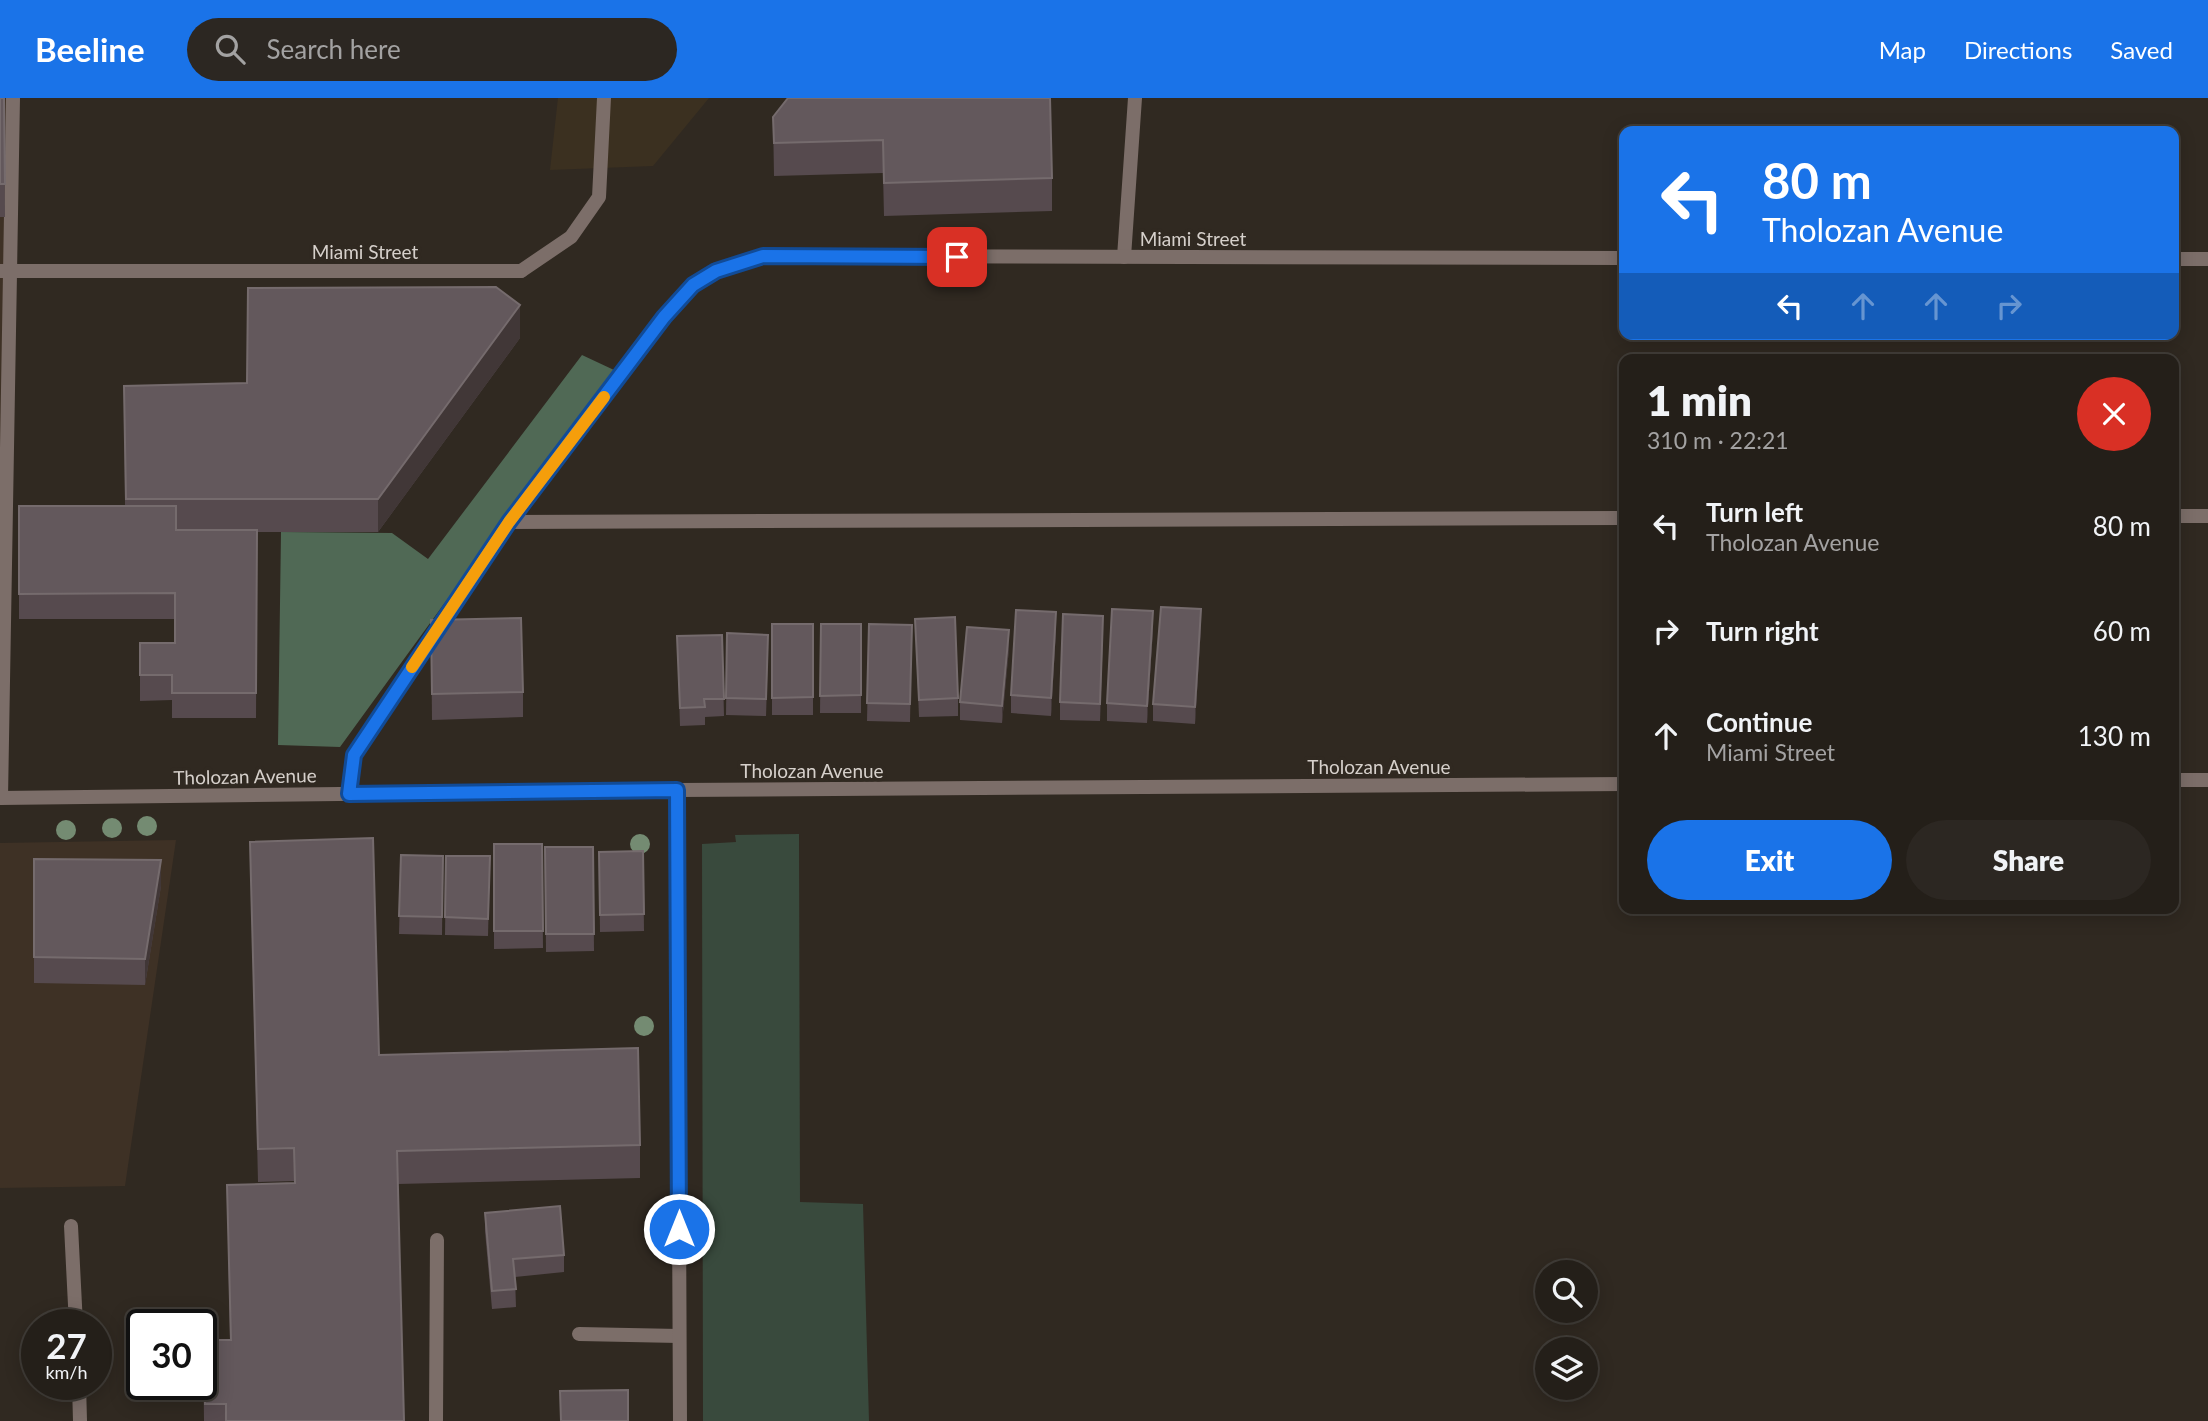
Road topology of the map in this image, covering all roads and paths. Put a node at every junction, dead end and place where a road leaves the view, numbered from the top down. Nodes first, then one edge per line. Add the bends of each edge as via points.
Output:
1 (13, 98) edge
2 (604, 98) edge
3 (1135, 98) edge
4 (1124, 257) junction
5 (1619, 258) edge
6 (2179, 259) edge
7 (2208, 260) edge
8 (5, 271) edge
9 (3, 483) edge
10 (2179, 516) edge
11 (2208, 516) edge
12 (1619, 518) edge
13 (509, 522) junction
14 (2179, 780) edge
15 (2208, 780) edge
16 (1619, 784) edge
17 (677, 790) junction
18 (349, 794) junction
19 (1, 798) edge
20 (71, 1226) dead end
21 (437, 1240) dead end
22 (75, 1309) edge
23 (579, 1334) dead end
24 (679, 1336) junction
25 (79, 1400) edge
26 (80, 1421) edge
27 (436, 1421) edge
28 (680, 1421) edge

1 - 8 street
2 - 8 street, Miami Street via 599,197 570,237 521,271
3 - 4 street
4 - 5 street, Miami Street
4 - 13 street, Miami Street via 763,256 716,271 693,285 664,317
6 - 7 street
8 - 9 street
9 - 19 street
10 - 11 street
12 - 13 street
13 - 18 street, Miami Street via 354,755
14 - 15 street
16 - 17 street, Tholozan Avenue
17 - 18 street, Tholozan Avenue
17 - 24 street
18 - 19 street, Tholozan Avenue
20 - 22 street
21 - 27 street
23 - 24 street
24 - 28 street
25 - 26 street

